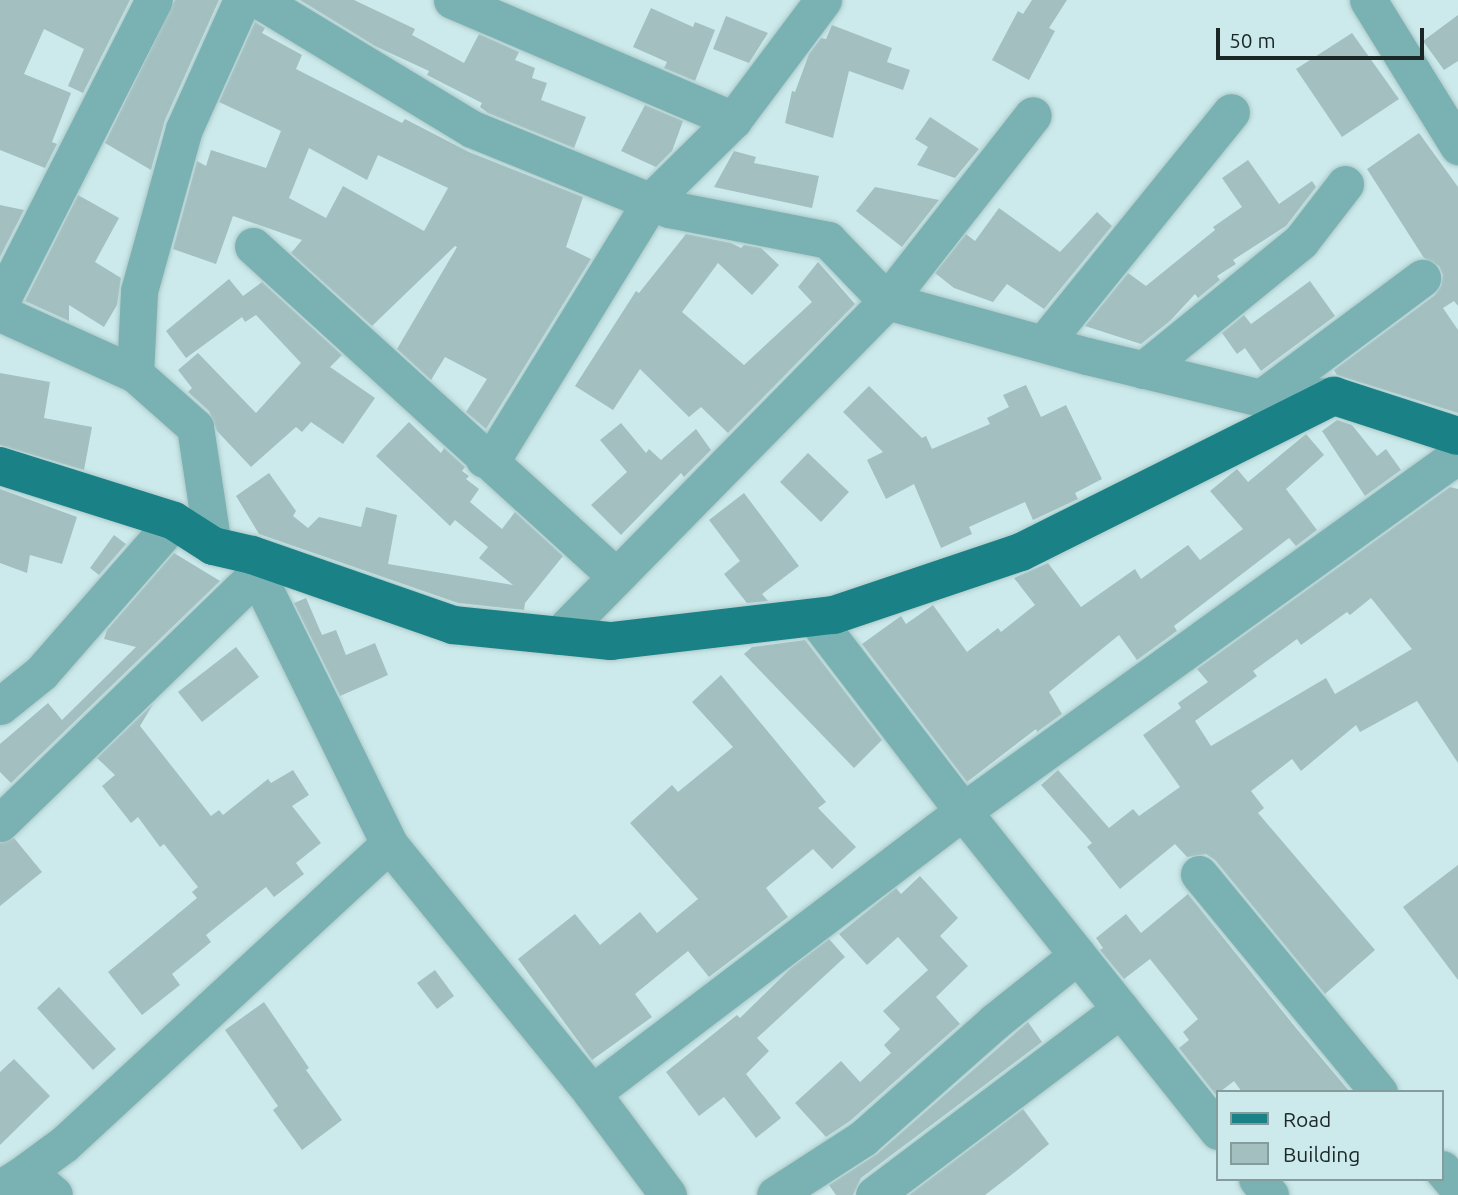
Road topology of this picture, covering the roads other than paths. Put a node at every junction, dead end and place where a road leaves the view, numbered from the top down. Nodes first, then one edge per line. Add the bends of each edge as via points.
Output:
1 (153, 0) edge
2 (242, 0) edge
3 (259, 0) edge
4 (452, 0) edge
5 (823, 0) edge
6 (1368, 0) edge
7 (1231, 112) dead end
8 (1033, 114) dead end
9 (733, 120) junction
10 (1458, 146) edge
11 (1345, 184) dead end
12 (651, 201) junction
13 (253, 246) dead end
14 (1422, 278) dead end
15 (887, 300) junction
16 (0, 303) edge
17 (0, 313) edge
18 (1044, 343) junction
19 (1143, 370) junction
20 (135, 374) junction
21 (1334, 396) junction
22 (1261, 398) junction
23 (1458, 436) edge
24 (1458, 455) edge
25 (484, 459) junction
26 (0, 466) edge
27 (174, 521) junction
28 (213, 547) junction
29 (254, 565) junction
30 (615, 575) junction
31 (815, 618) junction
32 (558, 636) junction
33 (0, 706) edge
34 (963, 811) junction
35 (0, 823) edge
36 (389, 844) junction
37 (1199, 874) dead end
38 (1078, 955) junction
39 (1121, 1009) junction
40 (1376, 1090) edge
41 (592, 1093) junction
42 (1216, 1128) edge
43 (1444, 1171) edge
44 (1259, 1181) edge
45 (20, 1187) edge
46 (1458, 1188) edge
47 (668, 1195) edge
48 (775, 1195) edge
49 (874, 1195) edge
50 (1270, 1195) edge

1 - 16 street
2 - 20 street via 184,129 138,290
3 - 12 street via 472,129
4 - 9 street
5 - 9 street
6 - 10 street
7 - 18 street
8 - 15 street
9 - 12 street
11 - 19 street via 1301,241
12 - 15 street via 669,209 828,240
12 - 25 street via 496,453
13 - 25 street
14 - 22 street
15 - 18 street
15 - 30 street
17 - 20 street
18 - 19 street
19 - 22 street
20 - 28 street via 195,427
21 - 22 street
21 - 23 main road
21 - 31 main road via 1021,552
24 - 34 street
25 - 30 street
26 - 27 main road
27 - 28 main road
27 - 33 street via 41,673
28 - 29 main road
29 - 32 main road via 453,625
29 - 35 street
29 - 36 street
30 - 32 street
31 - 32 main road via 611,642
31 - 34 street
34 - 38 street
34 - 41 street
36 - 41 street
36 - 45 street
37 - 40 street
38 - 39 street
38 - 48 street via 863,1138
39 - 42 street
39 - 49 street
41 - 47 street
43 - 46 street
44 - 50 street

